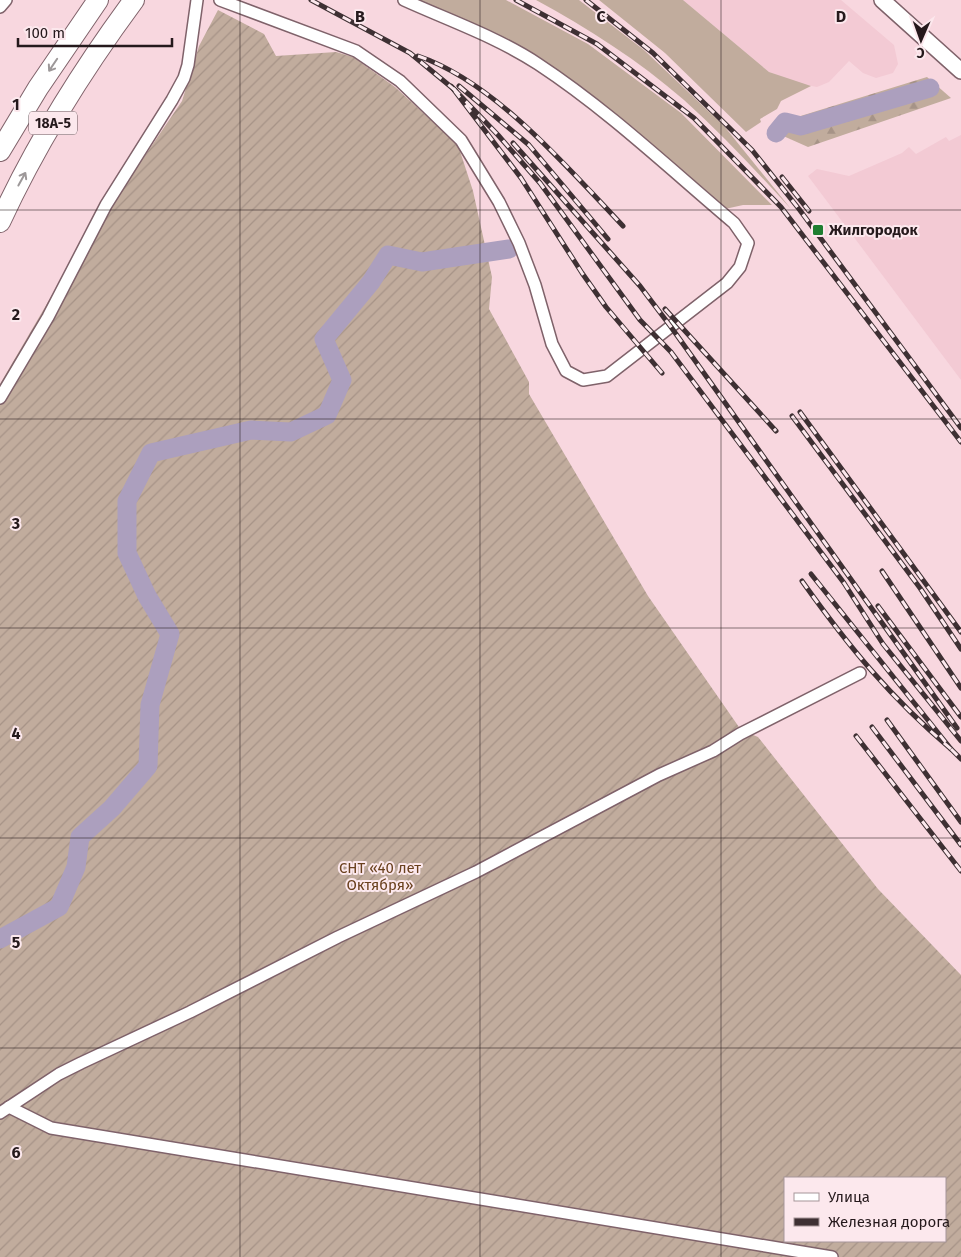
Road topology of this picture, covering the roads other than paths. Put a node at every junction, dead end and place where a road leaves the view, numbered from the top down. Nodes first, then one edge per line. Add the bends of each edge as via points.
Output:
1 (6, 0) edge
2 (134, 0) edge
3 (197, 0) edge
4 (220, 0) edge
5 (404, 0) edge
6 (887, 1) edge
7 (94, 5) edge
8 (0, 6) edge
9 (961, 71) edge
10 (0, 151) edge
11 (0, 222) edge
12 (0, 398) edge
13 (860, 673) dead end
14 (4, 1110) edge
15 (832, 1257) edge

1 - 8 street
11 -> 2 highway, 18А-5 via 53,122
3 - 12 street via 184,78 106,205 48,317
4 - 5 street via 356,51 400,81 461,140 499,202 519,243 552,344 566,371 583,380 607,376 727,284 740,267 748,244 734,223 577,91 537,63 510,47
6 - 9 main road
7 -> 10 highway, 18А-5
13 - 14 street via 476,872 81,1062
14 - 15 street via 50,1128

